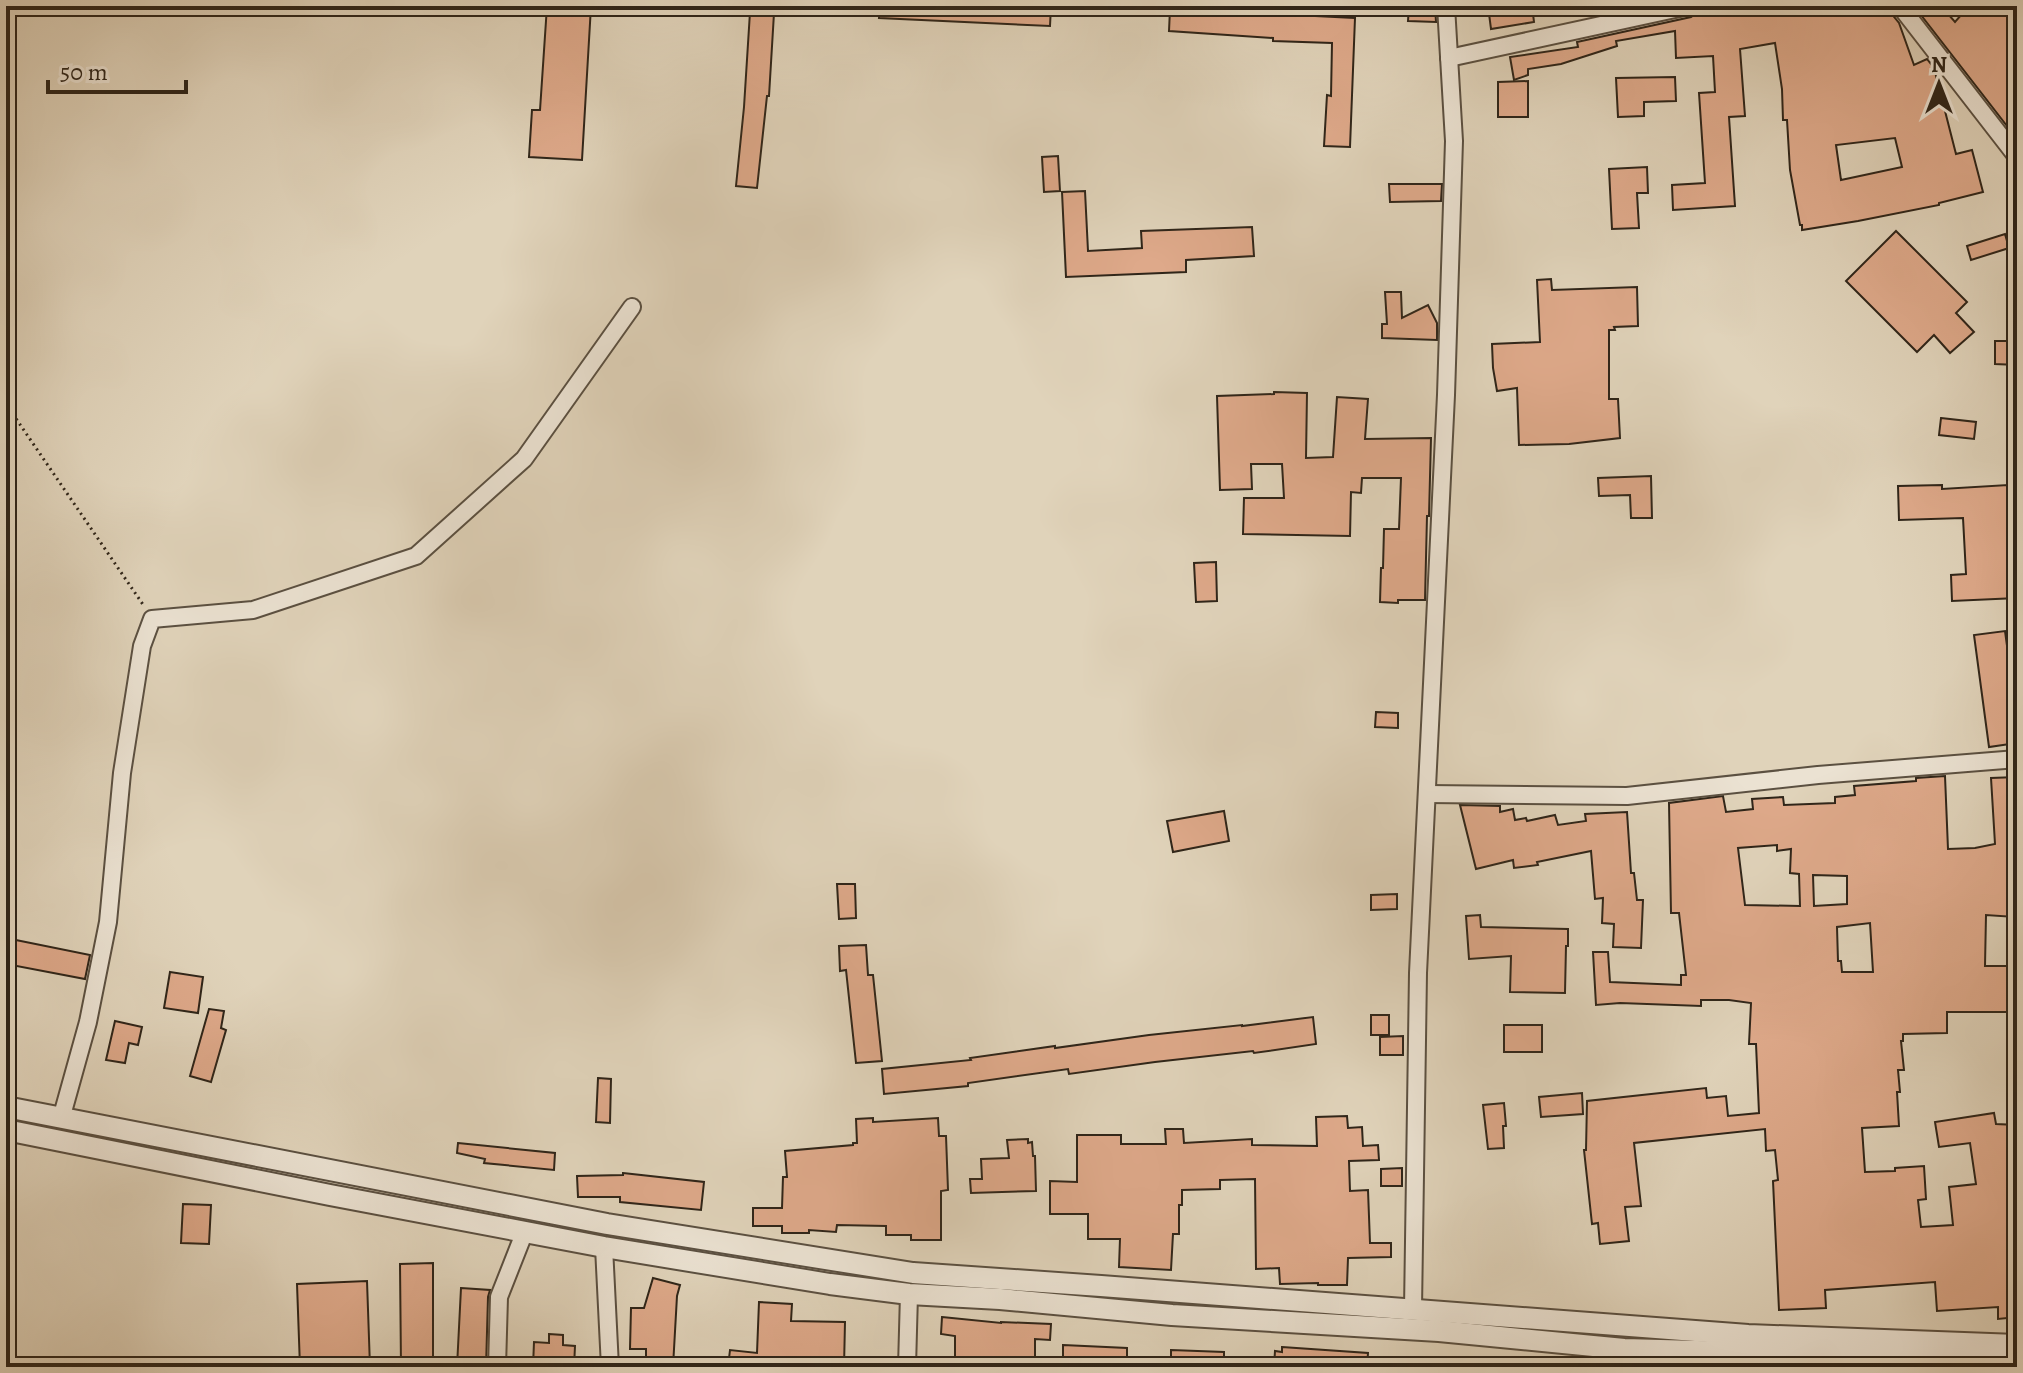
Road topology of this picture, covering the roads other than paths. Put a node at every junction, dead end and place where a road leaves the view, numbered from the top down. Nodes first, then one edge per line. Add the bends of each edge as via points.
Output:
1 (1446, 6) edge
2 (1900, 6) edge
3 (1682, 7) edge
4 (1449, 58) junction
5 (2017, 157) edge
6 (632, 307) dead end
7 (2017, 759) edge
8 (1427, 794) junction
9 (6, 1107) edge
10 (61, 1119) junction
11 (6, 1130) edge
12 (525, 1231) junction
13 (604, 1247) junction
14 (909, 1294) junction
15 (1413, 1309) junction
16 (2017, 1345) edge
17 (2017, 1360) edge
18 (497, 1367) edge
19 (610, 1367) edge
20 (907, 1367) edge

1 - 4 street
2 - 5 street
3 - 4 street
4 - 8 street via 1454,141
6 - 10 street via 524,459 416,556 253,610 152,619 142,646 122,773 108,922
7 - 8 street via 1627,796
8 - 15 street via 1418,973
9 - 10 street
10 - 15 street via 607,1224 913,1273
11 - 12 street
12 - 13 street
12 - 18 street via 499,1297
13 - 14 street
13 - 19 street
14 - 17 street via 1624,1349
14 - 20 street
15 - 16 street via 1748,1335

